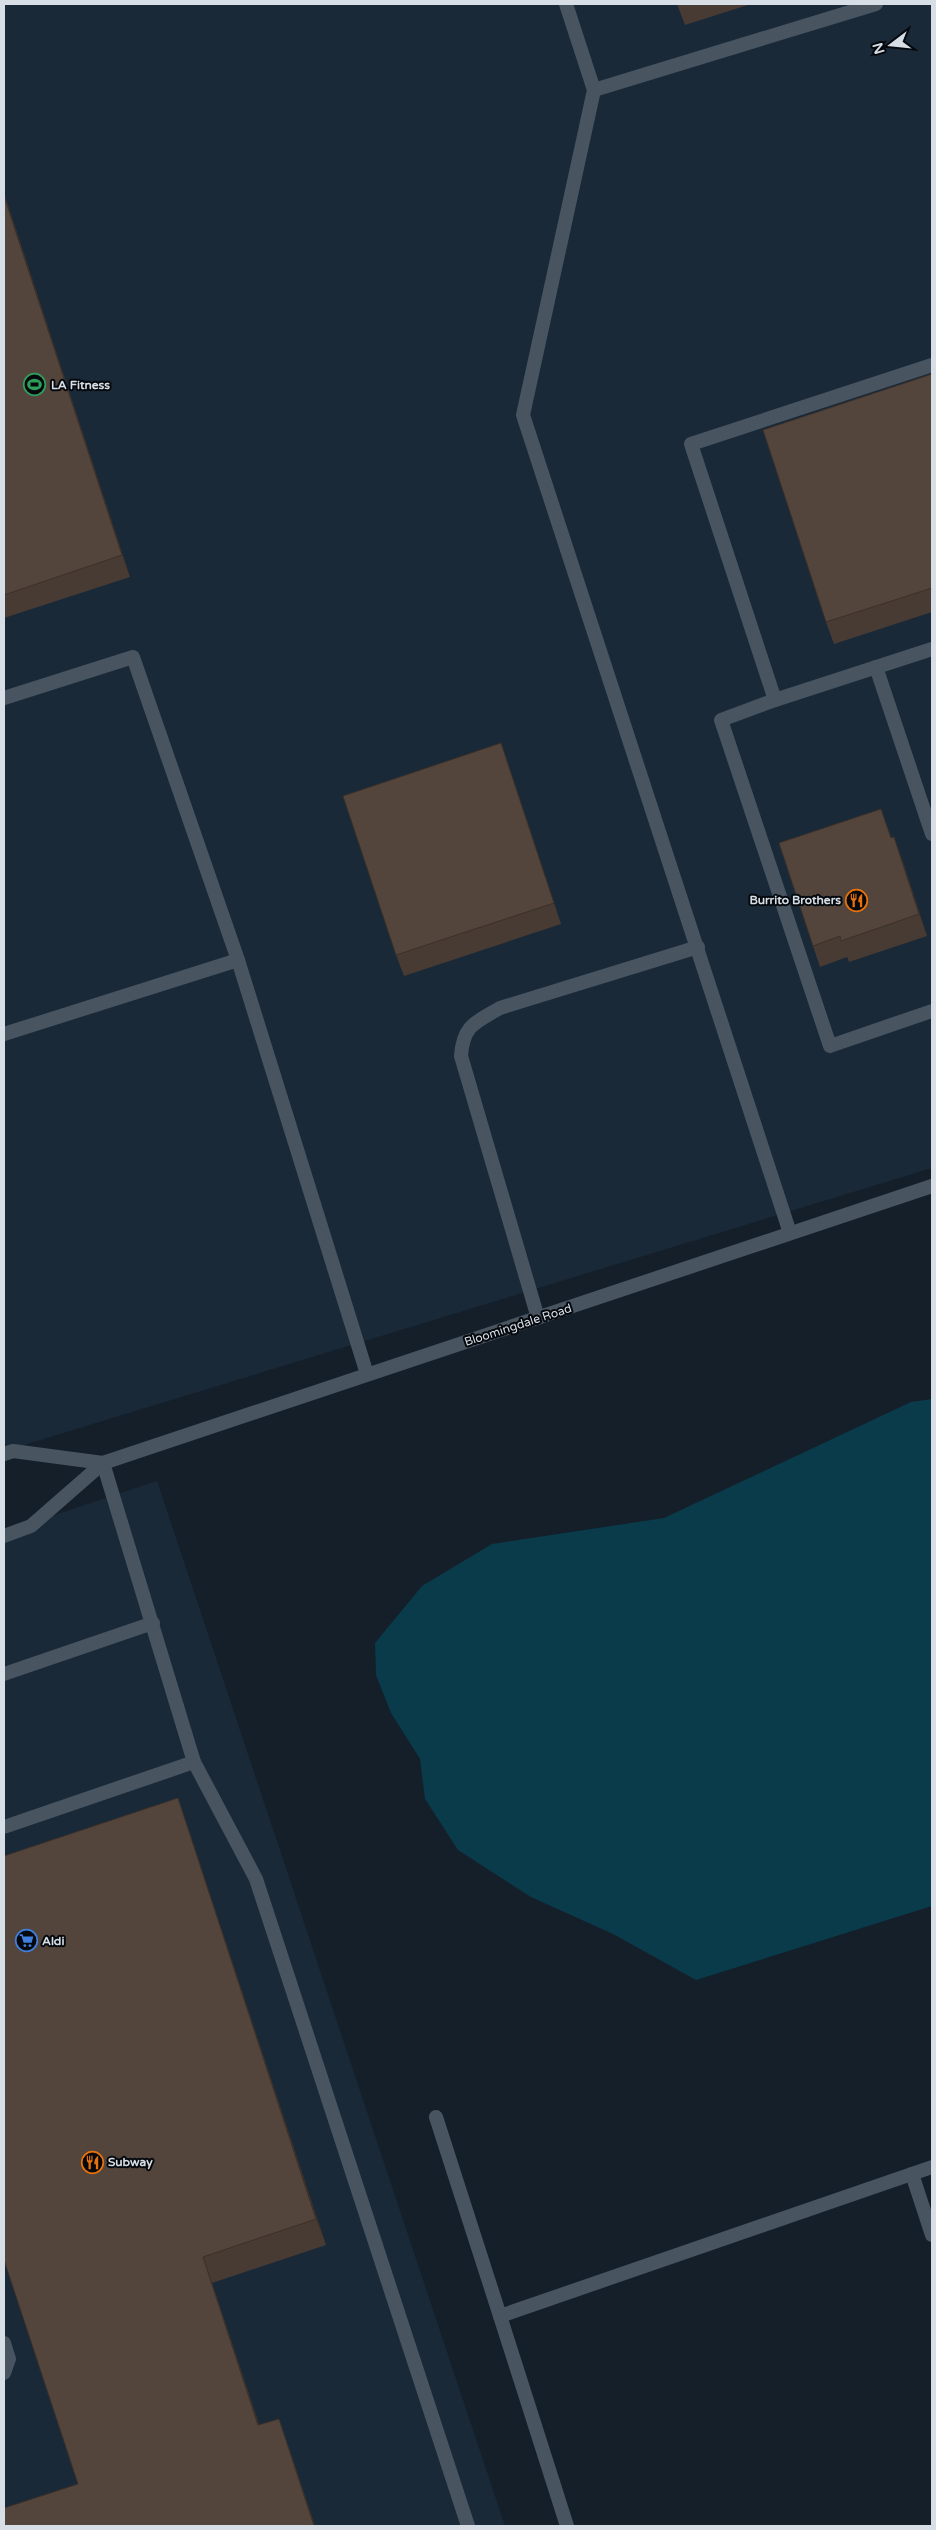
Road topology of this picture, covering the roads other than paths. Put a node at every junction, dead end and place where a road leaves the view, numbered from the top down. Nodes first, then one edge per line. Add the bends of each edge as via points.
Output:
1 (566, 4) edge
2 (876, 4) edge
3 (594, 90) junction
4 (932, 365) edge
5 (932, 649) edge
6 (876, 667) junction
7 (4, 698) edge
8 (775, 700) junction
9 (932, 834) edge
10 (698, 947) junction
11 (238, 960) junction
12 (932, 1011) edge
13 (4, 1034) edge
14 (932, 1186) edge
15 (790, 1233) junction
16 (538, 1318) junction
17 (367, 1374) junction
18 (4, 1454) edge
19 (103, 1463) junction
20 (4, 1536) edge
21 (153, 1623) junction
22 (4, 1674) edge
23 (194, 1762) junction
24 (4, 1827) edge
25 (436, 2116) dead end
26 (932, 2167) edge
27 (912, 2174) junction
28 (932, 2235) edge
29 (500, 2316) junction
30 (4, 2346) edge
31 (4, 2373) edge
32 (468, 2526) edge
33 (567, 2526) edge

1 - 3 main road
2 - 3 main road
3 - 10 main road via 523,415
4 - 8 main road via 692,444
5 - 6 main road
6 - 8 main road
6 - 9 main road
7 - 11 main road via 134,657
8 - 12 main road via 721,720 830,1046
10 - 15 main road
10 - 16 main road via 500,1008 472,1024 462,1039 461,1056
11 - 13 main road
11 - 17 main road
14 - 15 main road, Bloomingdale Road
15 - 16 main road, Bloomingdale Road
16 - 17 main road, Bloomingdale Road
17 - 19 main road, Bloomingdale Road
18 - 19 main road, Bloomingdale Road via 13,1451
19 - 20 main road, Bloomingdale Road via 31,1526
19 - 21 main road
21 - 22 main road
21 - 23 main road
23 - 24 main road
23 - 32 main road via 256,1879
25 - 29 main road
26 - 27 main road
27 - 28 main road
27 - 29 main road
29 - 33 main road
30 - 31 main road via 9,2359

